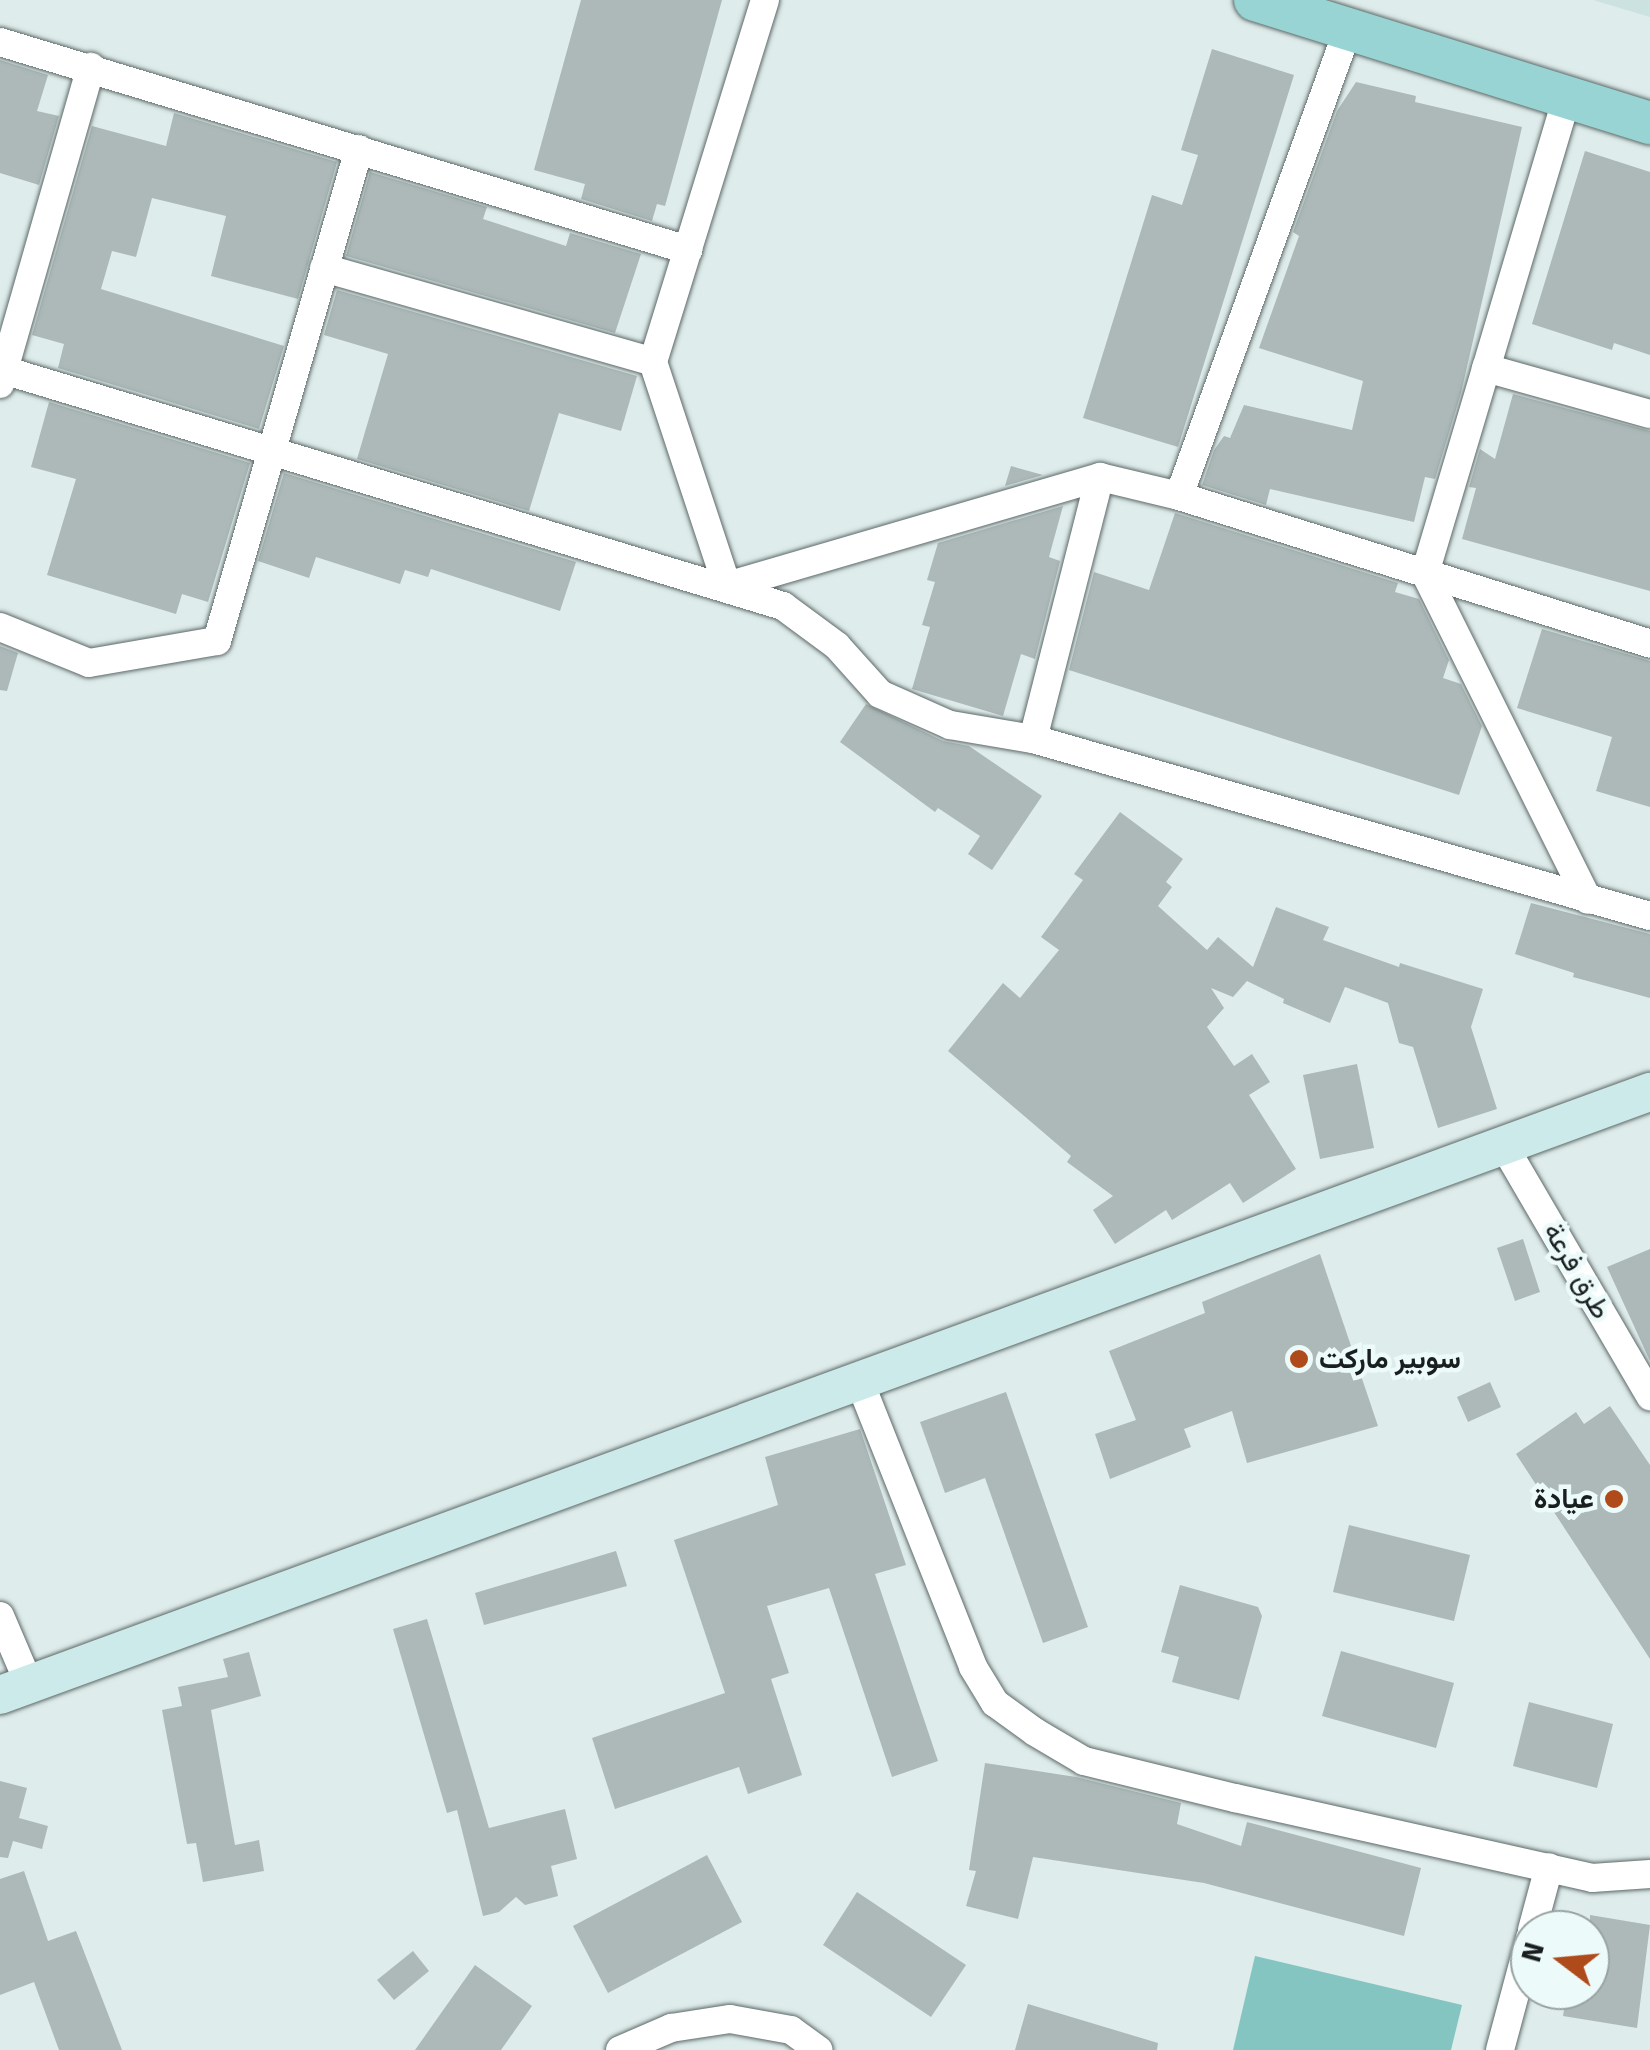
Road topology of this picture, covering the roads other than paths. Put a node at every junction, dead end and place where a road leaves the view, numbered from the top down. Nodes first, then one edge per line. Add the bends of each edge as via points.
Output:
1 (765, 0) edge
2 (1255, 0) edge
3 (1348, 29) junction
4 (0, 42) edge
5 (91, 67) junction
6 (1567, 97) junction
7 (1650, 123) edge
8 (359, 149) junction
9 (688, 250) junction
10 (324, 268) junction
11 (652, 362) junction
12 (1486, 368) junction
13 (1, 374) edge
14 (1650, 414) edge
15 (271, 452) junction
16 (1100, 477) junction
17 (1179, 496) junction
18 (1424, 573) junction
19 (728, 586) junction
20 (0, 627) edge
21 (1650, 644) edge
22 (1033, 739) junction
23 (1588, 900) junction
24 (1650, 916) edge
25 (1650, 1092) edge
26 (1504, 1146) junction
27 (858, 1380) junction
28 (1650, 1396) edge
29 (0, 1616) edge
30 (15, 1689) edge
31 (1549, 1867) junction
32 (1650, 1874) edge
33 (1537, 1910) edge
34 (1511, 2010) edge
35 (620, 2050) edge
36 (820, 2050) edge
37 (1500, 2050) edge

1 - 9 street
2 - 3 main road
3 - 6 main road
3 - 17 street
4 - 5 street
5 - 8 street
5 - 13 street
6 - 7 main road
6 - 12 street
8 - 9 street
8 - 10 street
9 - 11 street
10 - 11 street
10 - 15 street
11 - 19 street
12 - 14 street
12 - 18 street
13 - 15 street
15 - 19 street
15 - 20 street via 217,642 88,663
16 - 17 street
16 - 19 street
16 - 22 street
17 - 18 street
18 - 21 street
18 - 23 street
19 - 22 street via 784,606 837,646 880,694 950,725
22 - 23 street
23 - 24 street
25 - 26 street
26 - 27 street
26 - 28 street, طرق فرعة
27 - 30 street
27 - 31 street via 973,1667 996,1703 1035,1732 1084,1761
29 - 30 street
31 - 32 street via 1592,1878
31 - 33 street
34 - 37 street
35 - 36 street via 671,2028 730,2019 791,2030

